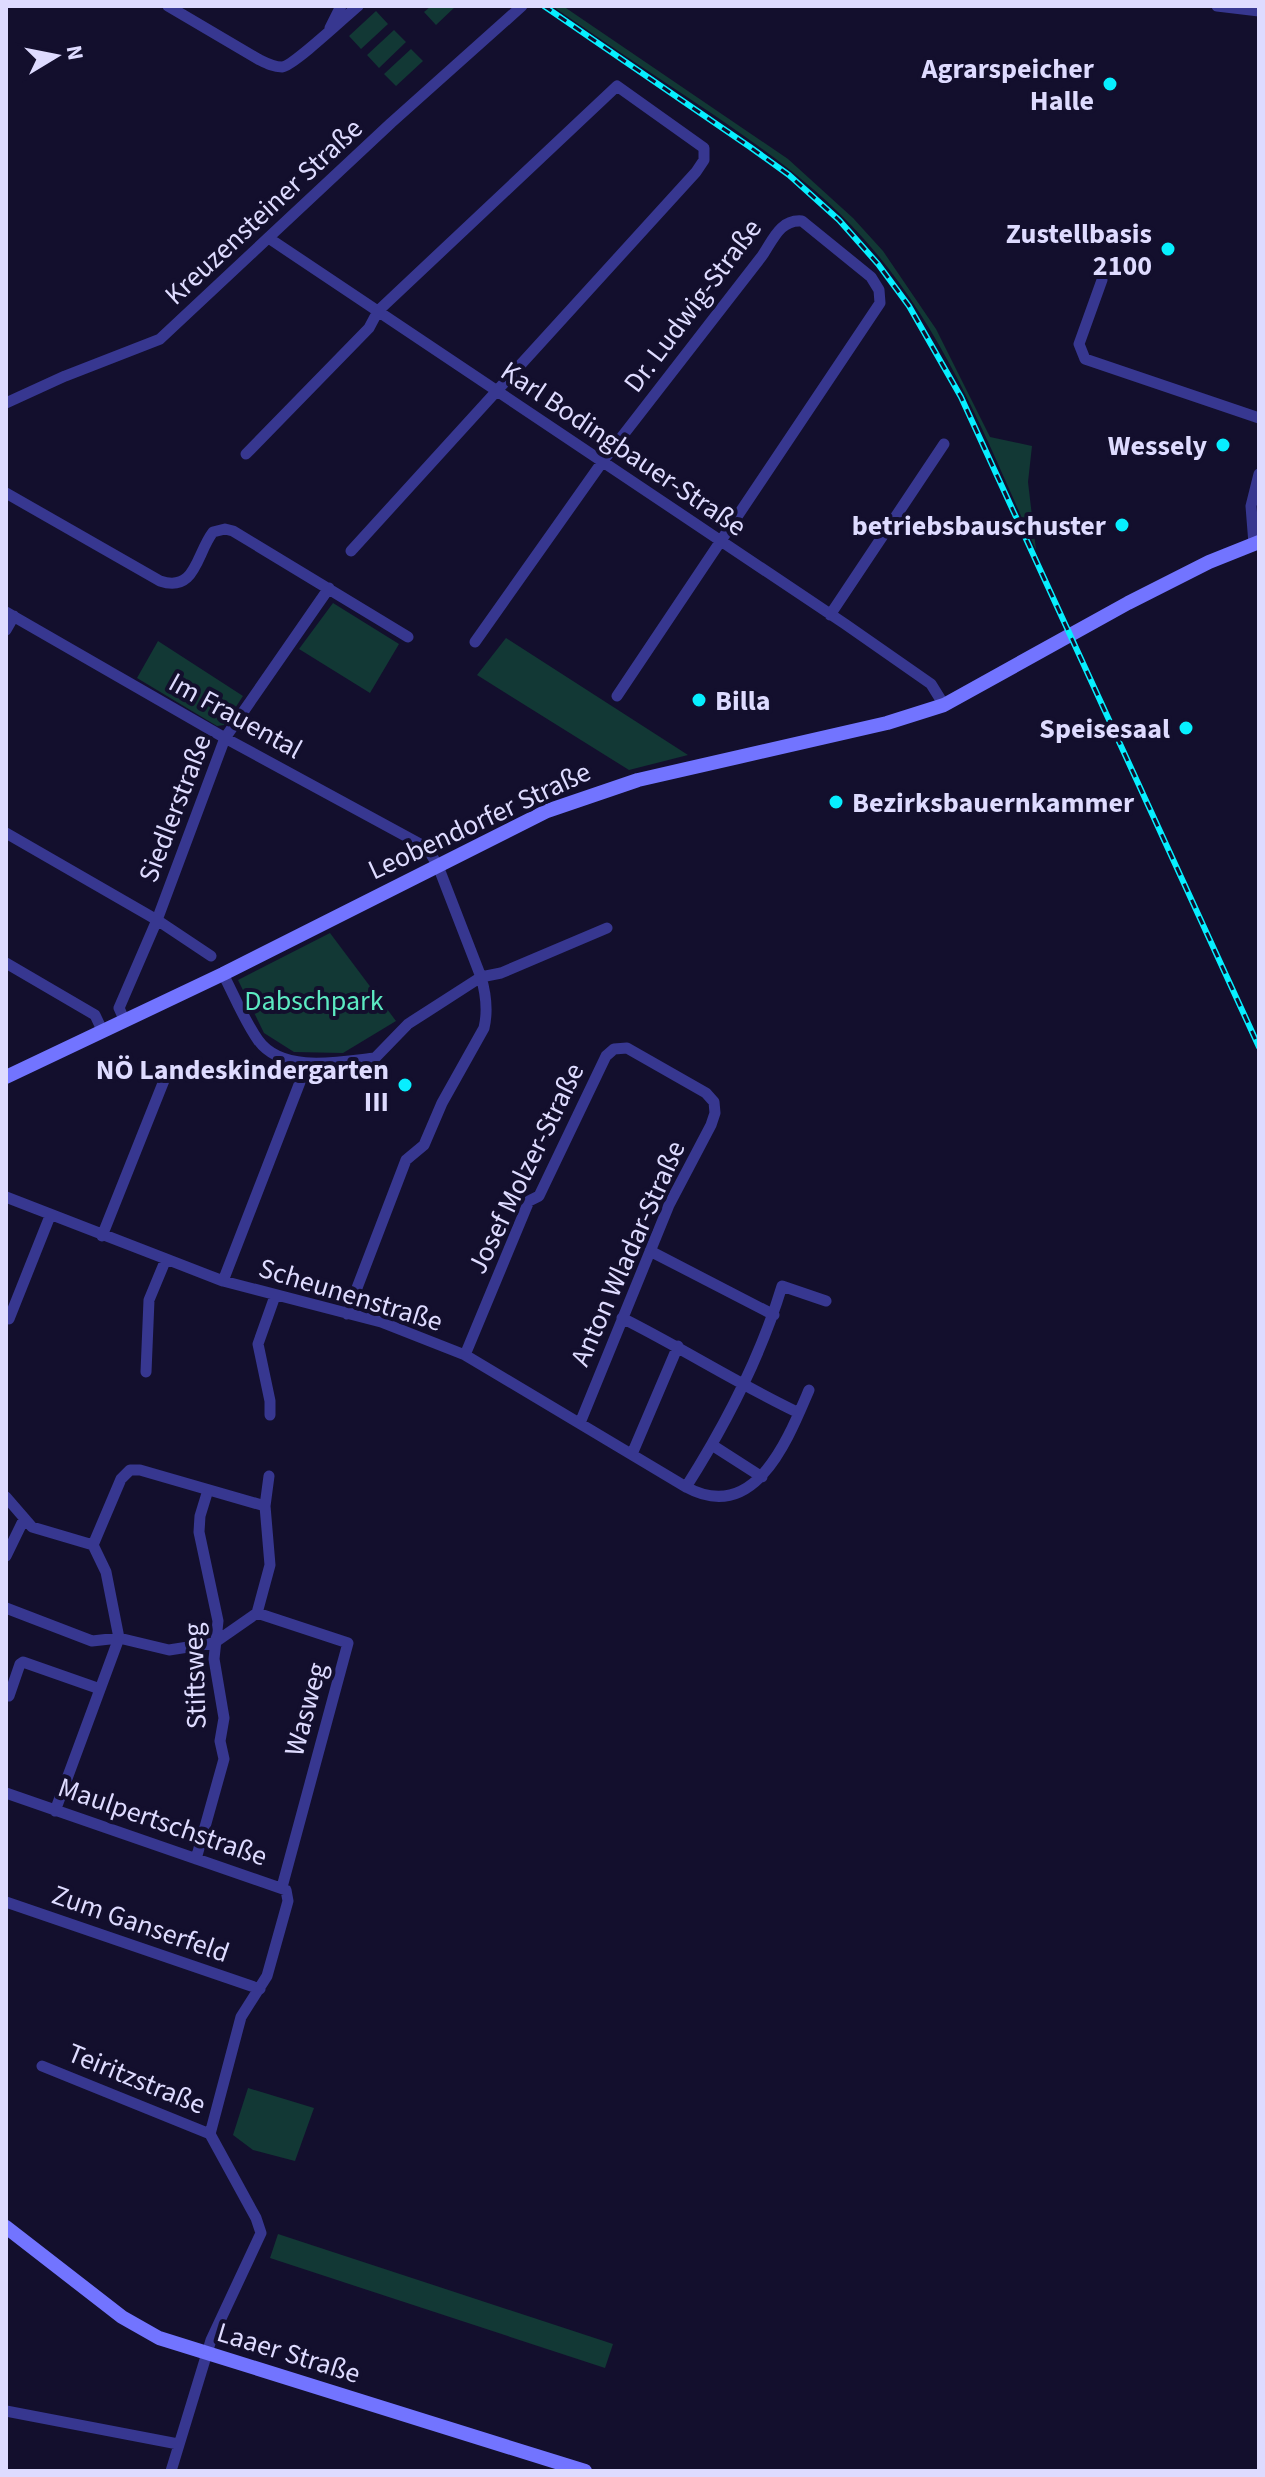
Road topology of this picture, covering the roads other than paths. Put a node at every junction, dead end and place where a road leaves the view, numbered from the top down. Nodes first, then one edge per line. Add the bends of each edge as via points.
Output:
1 (168, 6) edge
2 (341, 6) edge
3 (358, 6) edge
4 (522, 6) edge
5 (1217, 6) edge
6 (1259, 11) edge
7 (330, 28) junction
8 (270, 239) junction
9 (1102, 280) dead end
10 (378, 311) junction
11 (495, 391) junction
12 (6, 403) edge
13 (1259, 418) edge
14 (944, 444) dead end
15 (246, 454) dead end
16 (603, 461) junction
17 (1259, 474) edge
18 (6, 493) edge
19 (720, 541) junction
20 (1257, 543) edge
21 (351, 551) dead end
22 (329, 588) junction
23 (10, 614) edge
24 (830, 615) junction
25 (6, 630) edge
26 (408, 637) dead end
27 (475, 642) dead end
28 (617, 696) dead end
29 (944, 705) junction
30 (225, 738) junction
31 (6, 833) edge
32 (438, 866) junction
33 (157, 920) junction
34 (607, 928) dead end
35 (211, 956) dead end
36 (6, 963) edge
37 (223, 974) junction
38 (481, 977) junction
39 (124, 1019) junction
40 (102, 1030) junction
41 (614, 1049) joint
42 (307, 1064) junction
43 (6, 1077) edge
44 (165, 1078) dead end
45 (6, 1197) edge
46 (50, 1216) junction
47 (102, 1236) junction
48 (650, 1251) junction
49 (166, 1259) junction
50 (223, 1281) junction
51 (275, 1296) junction
52 (826, 1301) dead end
53 (347, 1314) junction
54 (774, 1315) junction
55 (622, 1318) junction
56 (9, 1319) dead end
57 (678, 1346) junction
58 (465, 1355) junction
59 (146, 1372) dead end
60 (744, 1387) junction
61 (809, 1390) dead end
62 (799, 1413) junction
63 (270, 1415) dead end
64 (580, 1423) junction
65 (712, 1445) junction
66 (632, 1454) junction
67 (269, 1476) dead end
68 (762, 1477) junction
69 (686, 1487) junction
70 (208, 1490) junction
71 (6, 1497) edge
72 (265, 1506) junction
73 (24, 1519) junction
74 (93, 1545) junction
75 (6, 1556) edge
76 (6, 1608) edge
77 (257, 1613) junction
78 (119, 1638) junction
79 (214, 1643) junction
80 (100, 1689) junction
81 (9, 1696) dead end
82 (6, 1793) edge
83 (55, 1811) junction
84 (196, 1859) junction
85 (282, 1887) junction
86 (6, 1902) edge
87 (260, 1989) junction
88 (42, 2066) dead end
89 (210, 2134) junction
90 (6, 2227) edge
91 (208, 2354) junction
92 (6, 2411) edge
93 (178, 2444) junction
94 (171, 2471) edge
95 (585, 2471) edge

1 - 7 street via 272,66 297,61
2 - 7 street
3 - 7 street
4 - 8 street, Kreuzensteiner Straße
5 - 6 street
8 - 10 street, Karl Bodingbauer-Straße
8 - 12 street, Kreuzensteiner Straße via 157,342
9 - 13 street via 1079,344 1085,359
10 - 11 street, Karl Bodingbauer-Straße
10 - 11 street via 617,86 704,148 704,160
10 - 15 street via 369,328
11 - 16 street, Karl Bodingbauer-Straße
11 - 21 street
14 - 24 street
16 - 19 street, Karl Bodingbauer-Straße
16 - 19 street, Dr. Ludwig-Straße via 783,225 802,221 871,277 880,303
16 - 27 street, Dr. Ludwig-Straße
17 - 20 street via 1251,506
18 - 22 street via 165,583 187,579 210,536 225,529
19 - 24 street, Karl Bodingbauer-Straße
19 - 28 street
20 - 29 main road, Leobendorfer Straße via 1128,603
22 - 26 street
22 - 30 street, Siedlerstraße
23 - 25 street
23 - 30 street, Im Frauental
24 - 29 street, Karl Bodingbauer-Straße via 931,684
29 - 32 main road, Leobendorfer Straße via 614,786 547,811
30 - 32 street, Im Frauental via 422,845
30 - 33 street, Siedlerstraße
31 - 33 street
32 - 37 main road, Leobendorfer Straße
32 - 38 street
33 - 35 street
33 - 39 street, Siedlerstraße via 119,1008
34 - 38 street
36 - 40 street via 95,1015
37 - 39 main road, Leobendorfer Straße
37 - 42 street via 258,1041 276,1055
38 - 42 street via 408,1024 375,1058
38 - 53 street via 484,1028 424,1145 406,1160
39 - 40 main road, Leobendorfer Straße
40 - 43 main road, Leobendorfer Straße
41 - 48 street, Anton Wladar-Straße via 627,1048 714,1102 711,1125
41 - 58 street, Josef Molzer-Straße via 539,1196 529,1201
42 - 50 street
44 - 47 street
45 - 46 street, Scheunenstraße
46 - 47 street, Scheunenstraße
46 - 56 street
47 - 49 street, Scheunenstraße
48 - 54 street
48 - 55 street, Anton Wladar-Straße
49 - 50 street, Scheunenstraße
49 - 59 street via 149,1300
50 - 51 street, Scheunenstraße
51 - 53 street, Scheunenstraße
51 - 63 street via 258,1344
52 - 54 street via 782,1286
53 - 58 street, Scheunenstraße
54 - 60 street
55 - 57 street
55 - 64 street, Anton Wladar-Straße
57 - 60 street
57 - 66 street
58 - 64 street, Scheunenstraße
60 - 62 street
60 - 65 street
61 - 62 street
62 - 68 street
64 - 66 street, Scheunenstraße
65 - 68 street
65 - 69 street
66 - 69 street, Scheunenstraße
67 - 72 street
68 - 69 street, Scheunenstraße via 733,1495 706,1497
70 - 72 street
70 - 74 street via 130,1470 121,1479
70 - 79 street, Stiftsweg via 199,1532 218,1621
71 - 73 street
72 - 77 street via 271,1552
73 - 74 street via 32,1527
73 - 75 street
74 - 78 street via 106,1572
76 - 78 street via 92,1641
77 - 79 street
77 - 85 street, Wasweg via 348,1643
78 - 79 street via 169,1650
78 - 80 street
79 - 84 street, Stiftsweg via 224,1766
80 - 81 street via 23,1662
80 - 83 street
82 - 83 street, Maulpertschstraße
83 - 84 street, Maulpertschstraße
84 - 85 street, Maulpertschstraße
85 - 87 street, Maulpertschstraße via 288,1901
86 - 87 street, Zum Ganserfeld
87 - 89 street, Maulpertschstraße via 241,2017
88 - 89 street, Teiritzstraße
89 - 91 street, Teiritzstraße via 261,2233
90 - 91 main road, Laaer Straße via 130,2322
91 - 93 street
91 - 95 main road, Laaer Straße
92 - 93 street
93 - 94 street

